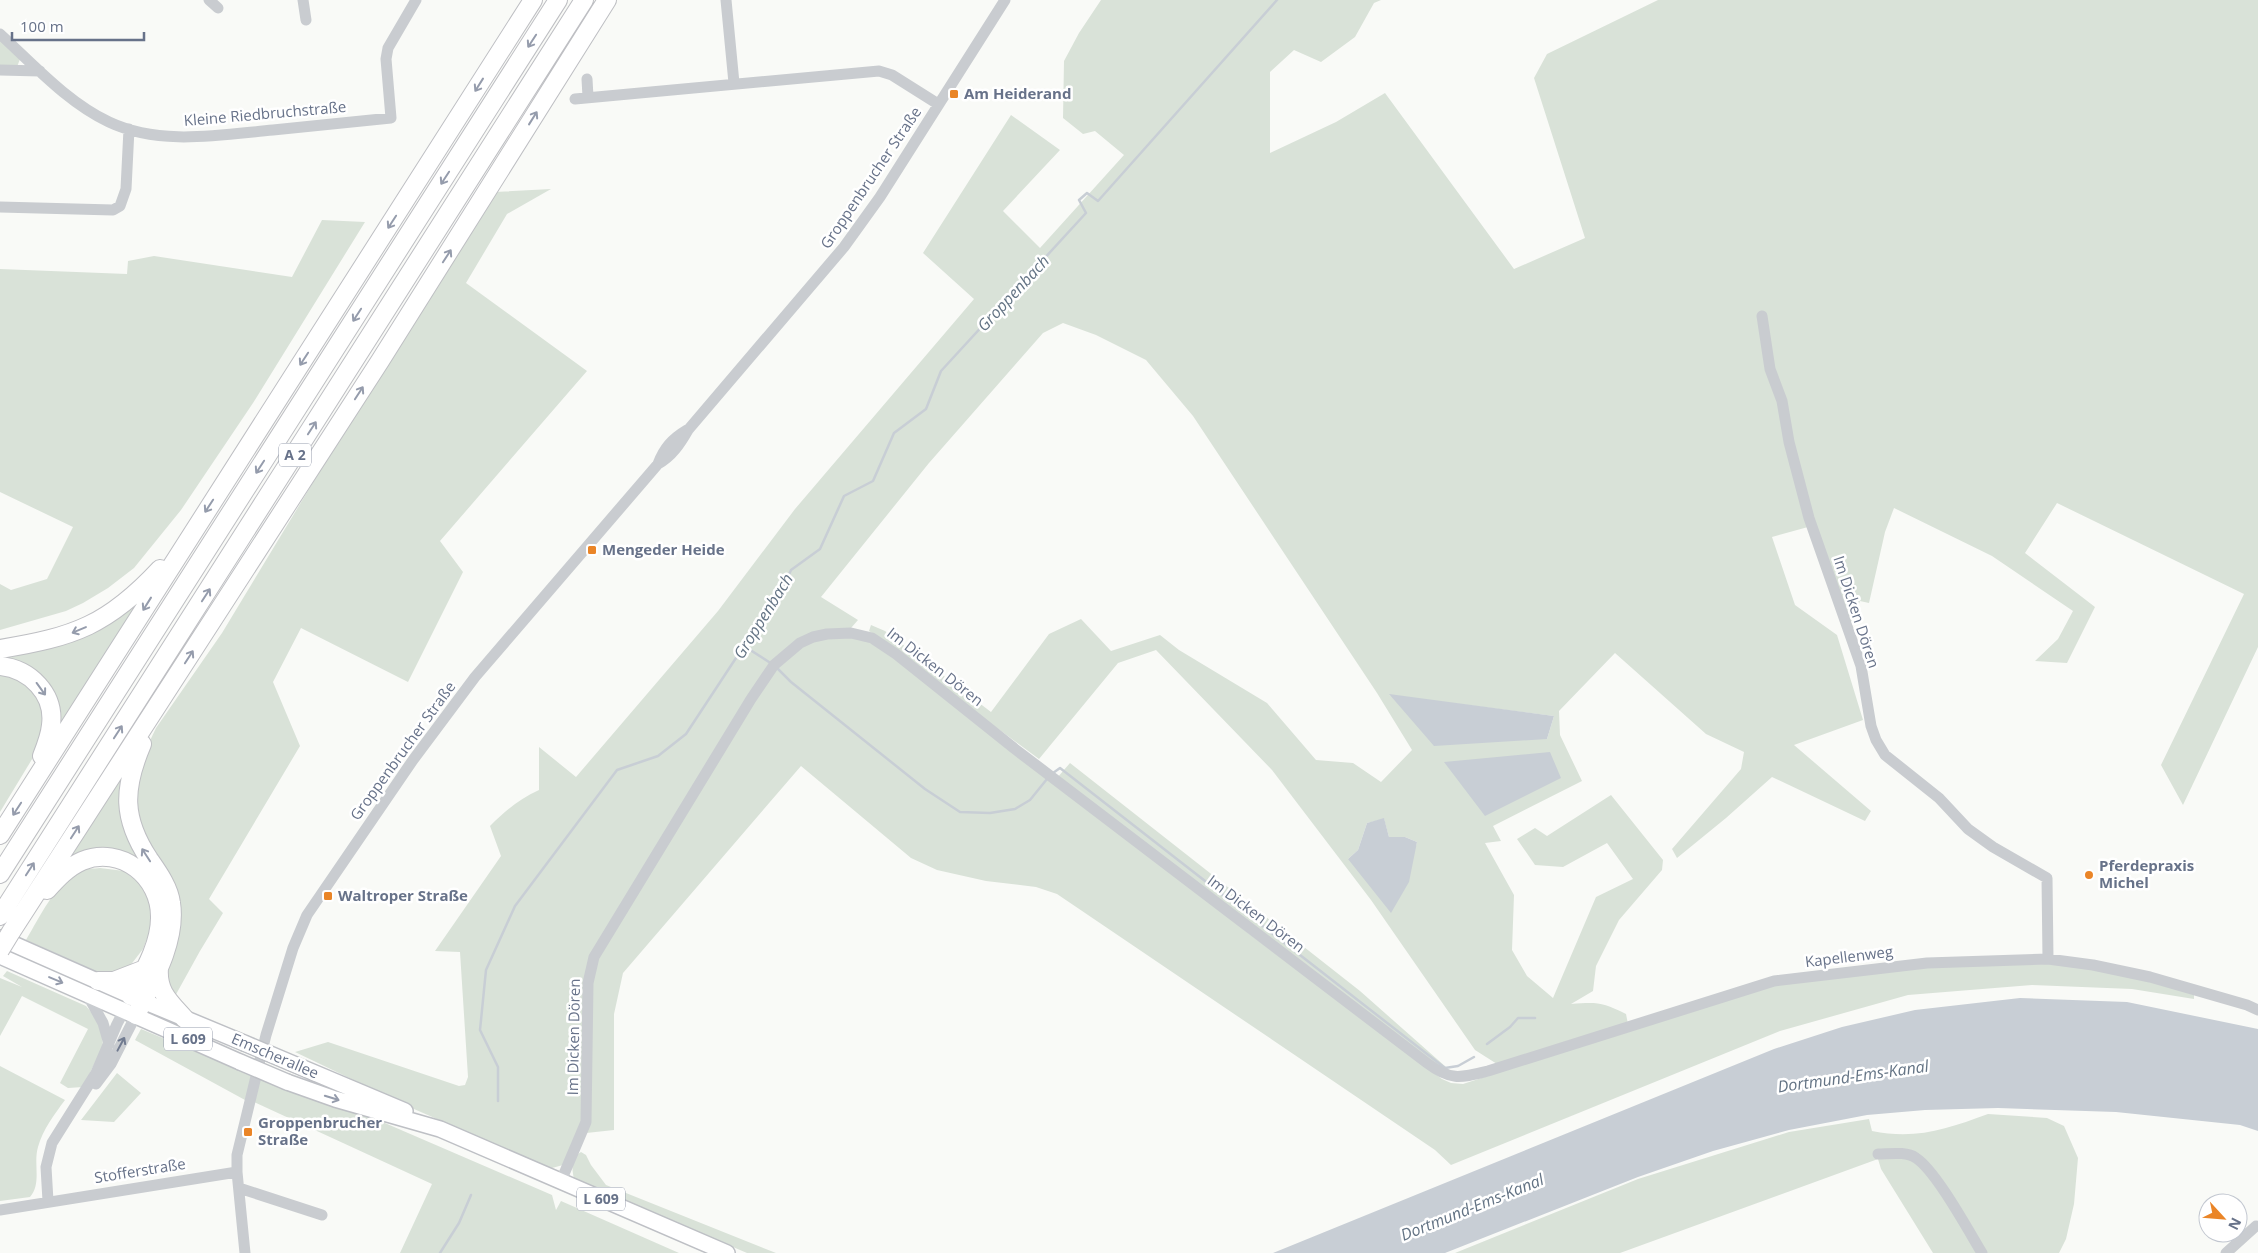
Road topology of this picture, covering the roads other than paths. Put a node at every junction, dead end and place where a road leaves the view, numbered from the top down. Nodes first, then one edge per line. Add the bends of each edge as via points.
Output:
1 (209, 0) edge
2 (303, 0) edge
3 (416, 0) edge
4 (534, 0) edge
5 (558, 0) edge
6 (584, 0) edge
7 (607, 0) edge
8 (726, 0) edge
9 (1005, 0) edge
10 (218, 8) dead end
11 (306, 20) dead end
12 (0, 34) edge
13 (0, 70) edge
14 (40, 71) junction
15 (586, 79) dead end
16 (734, 83) junction
17 (588, 97) junction
18 (575, 98) dead end
19 (938, 104) junction
20 (129, 129) junction
21 (0, 207) edge
22 (1762, 316) dead end
23 (192, 534) junction
24 (0, 649) edge
25 (0, 666) edge
26 (162, 697) junction
27 (33, 783) junction
28 (0, 835) edge
29 (0, 874) edge
30 (2, 913) edge
31 (22, 918) junction
32 (5, 935) edge
33 (0, 950) edge
34 (0, 956) edge
35 (2048, 959) junction
36 (152, 967) junction
37 (92, 987) junction
38 (134, 1006) junction
39 (2258, 1010) edge
40 (185, 1019) junction
41 (109, 1044) junction
42 (1451, 1077) joint
43 (82, 1097) junction
44 (440, 1129) junction
45 (1878, 1154) dead end
46 (237, 1172) junction
47 (560, 1181) junction
48 (239, 1188) junction
49 (48, 1201) junction
50 (0, 1210) edge
51 (322, 1215) dead end
52 (2256, 1226) dead end
53 (245, 1253) edge
54 (727, 1253) edge
55 (1982, 1253) edge
56 (2226, 1253) edge

1 - 10 street
2 - 11 street
3 - 20 street, Kleine Riedbruchstraße via 388,48 391,118 204,137 158,136
4 -> 23 highway
5 -> 29 highway, A 2
30 -> 6 highway, A 2
26 -> 7 highway via 380,361
8 - 16 street
9 - 19 street, Groppenbrucher Straße
12 - 14 street, Kleine Riedbruchstraße
13 - 14 street
14 - 20 street, Kleine Riedbruchstraße via 85,108
15 - 17 street
16 - 17 street
16 - 19 street via 879,71 892,75
17 - 18 street
19 - 46 street, Groppenbrucher Straße via 880,197 844,247 688,430 674,438 658,464 475,677 307,915 293,948 266,1037 242,1131
20 - 21 street via 126,189 120,206 113,210
22 - 35 street, Im Dicken Dören via 1770,368 1782,401 1789,442 1810,518 1860,666 1876,740 1885,754 1939,798 1968,829 2047,878
23 -> 24 highway via 147,583 96,623 54,639
23 -> 27 highway
25 -> 27 highway via 28,675 48,701 52,724
31 -> 26 highway
36 -> 26 highway via 171,931 171,903 159,874 133,830 127,795 134,764
27 -> 28 highway
31 - 32 highway
31 - 36 highway via 58,878 81,861 115,857 138,869 156,892 160,918
32 - 33 highway, bridge
32 - 37 main road, Emscherallee / L 609
34 -> 37 main road, Emscherallee / L 609
35 - 39 street, Kapellenweg via 2150,977
35 - 42 street, Kapellenweg via 1927,963 1774,981 1488,1071
36 - 37 highway
36 - 38 highway
36 - 40 highway via 165,997
37 - 38 main road, Emscherallee / L 609
37 - 41 street
38 - 40 main road, Emscherallee / L 609
38 - 41 street
43 -> 38 street via 102,1077
38 -> 44 main road, Emscherallee / L 609, bridge via 240,1062 286,1082
40 - 44 main road, Emscherallee / L 609, bridge via 421,1117
41 - 43 street
42 - 47 street, Im Dicken Dören via 1440,1073 1395,1039 896,654 872,638 851,633 826,634 800,643 774,665 594,958 588,983 586,1122
43 - 49 street via 52,1143 46,1167
44 - 47 main road, Emscherallee / L 609
45 - 55 street via 1915,1157 1930,1170
46 - 48 street, Groppenbrucher Straße
46 - 49 street, Stofferstraße
47 - 54 main road, L 609
48 - 51 street
48 - 53 street, Groppenbrucher Straße
49 - 50 street, Stofferstraße
52 - 56 street

